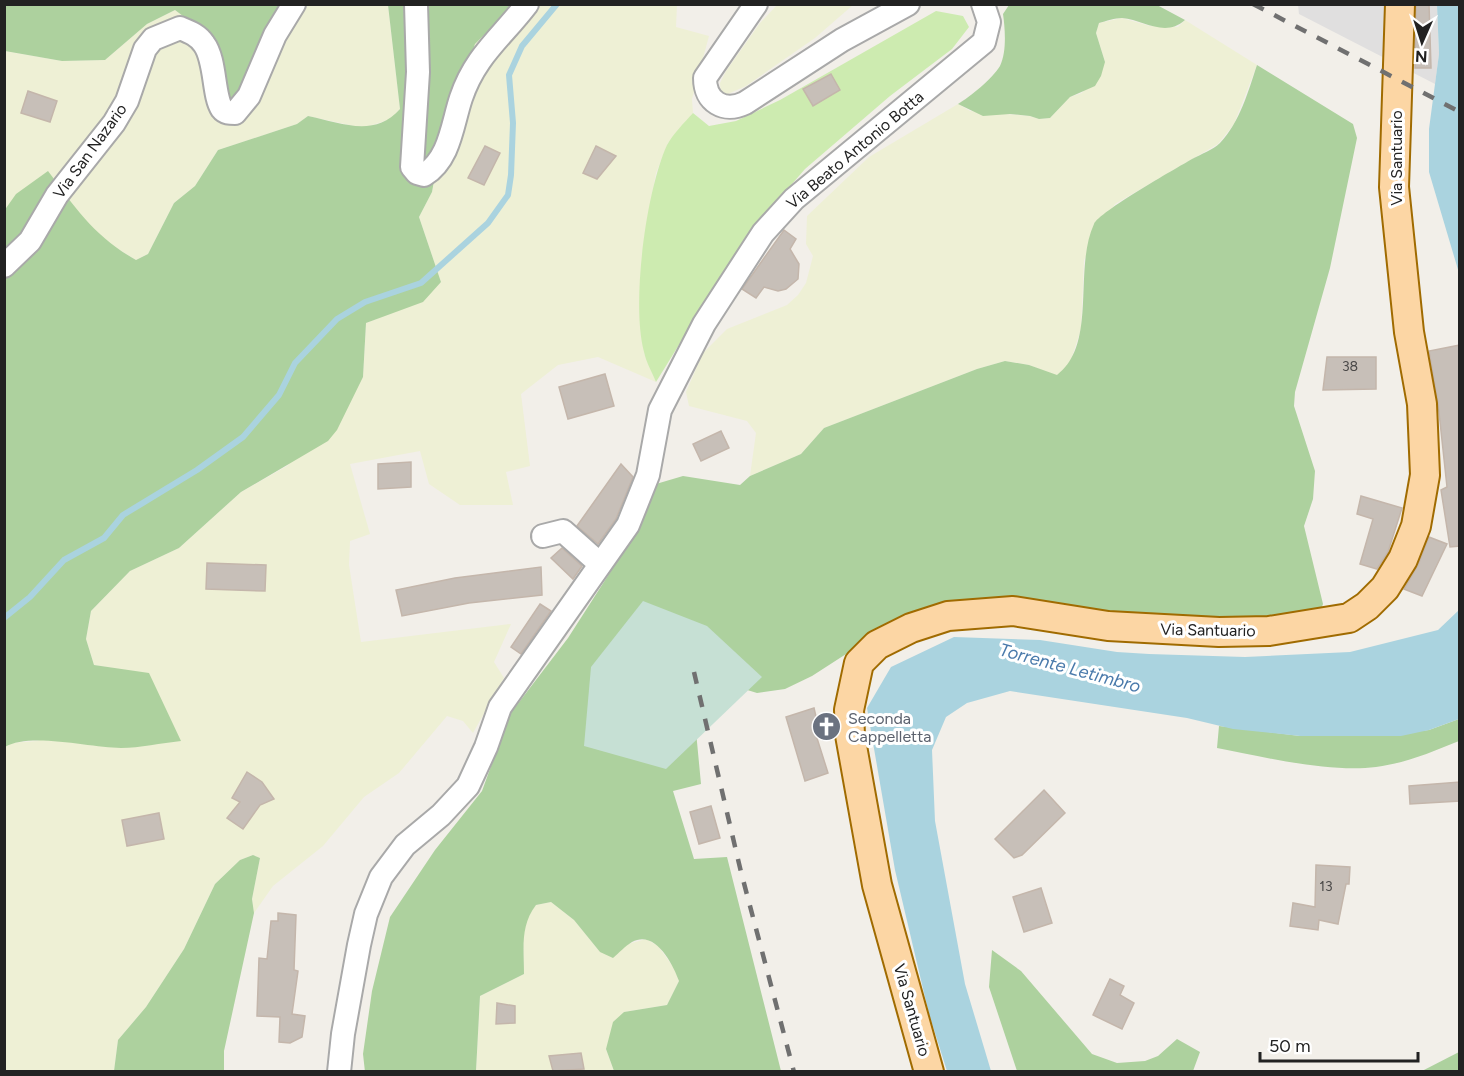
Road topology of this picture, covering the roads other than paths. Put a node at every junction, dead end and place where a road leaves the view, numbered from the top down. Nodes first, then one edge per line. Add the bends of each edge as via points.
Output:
1 (294, 4) edge
2 (416, 4) edge
3 (527, 4) edge
4 (756, 4) edge
5 (908, 4) edge
6 (983, 4) edge
7 (1400, 4) edge
8 (4, 266) edge
9 (543, 536) dead end
10 (600, 564) junction
11 (339, 1071) edge
12 (929, 1071) edge

1 - 8 street, Via San Nazario via 275,35 249,96 235,113 221,108 212,63 205,44 194,34 180,28 153,39 145,49 127,101 114,123 57,195 30,242
2 - 3 street via 418,72 412,167 424,175 447,147 461,98 478,59
4 - 5 street via 708,69 708,94 720,106 729,108 745,103 842,40
6 - 10 street, Via Beato Antonio Botta via 988,32 977,50 794,199 763,234 704,324 660,410 648,475 628,525
7 - 12 main road, Via Santuario via 1394,187 1409,332 1422,404 1425,475 1416,526 1403,560 1385,588 1349,618 1269,631 1219,633 1108,626 1013,611 948,616 910,628 877,645 859,663 850,702 850,735 877,885
9 - 10 street via 563,531
10 - 11 street, Via Beato Antonio Botta via 500,707 468,786 405,845 381,877 358,945

